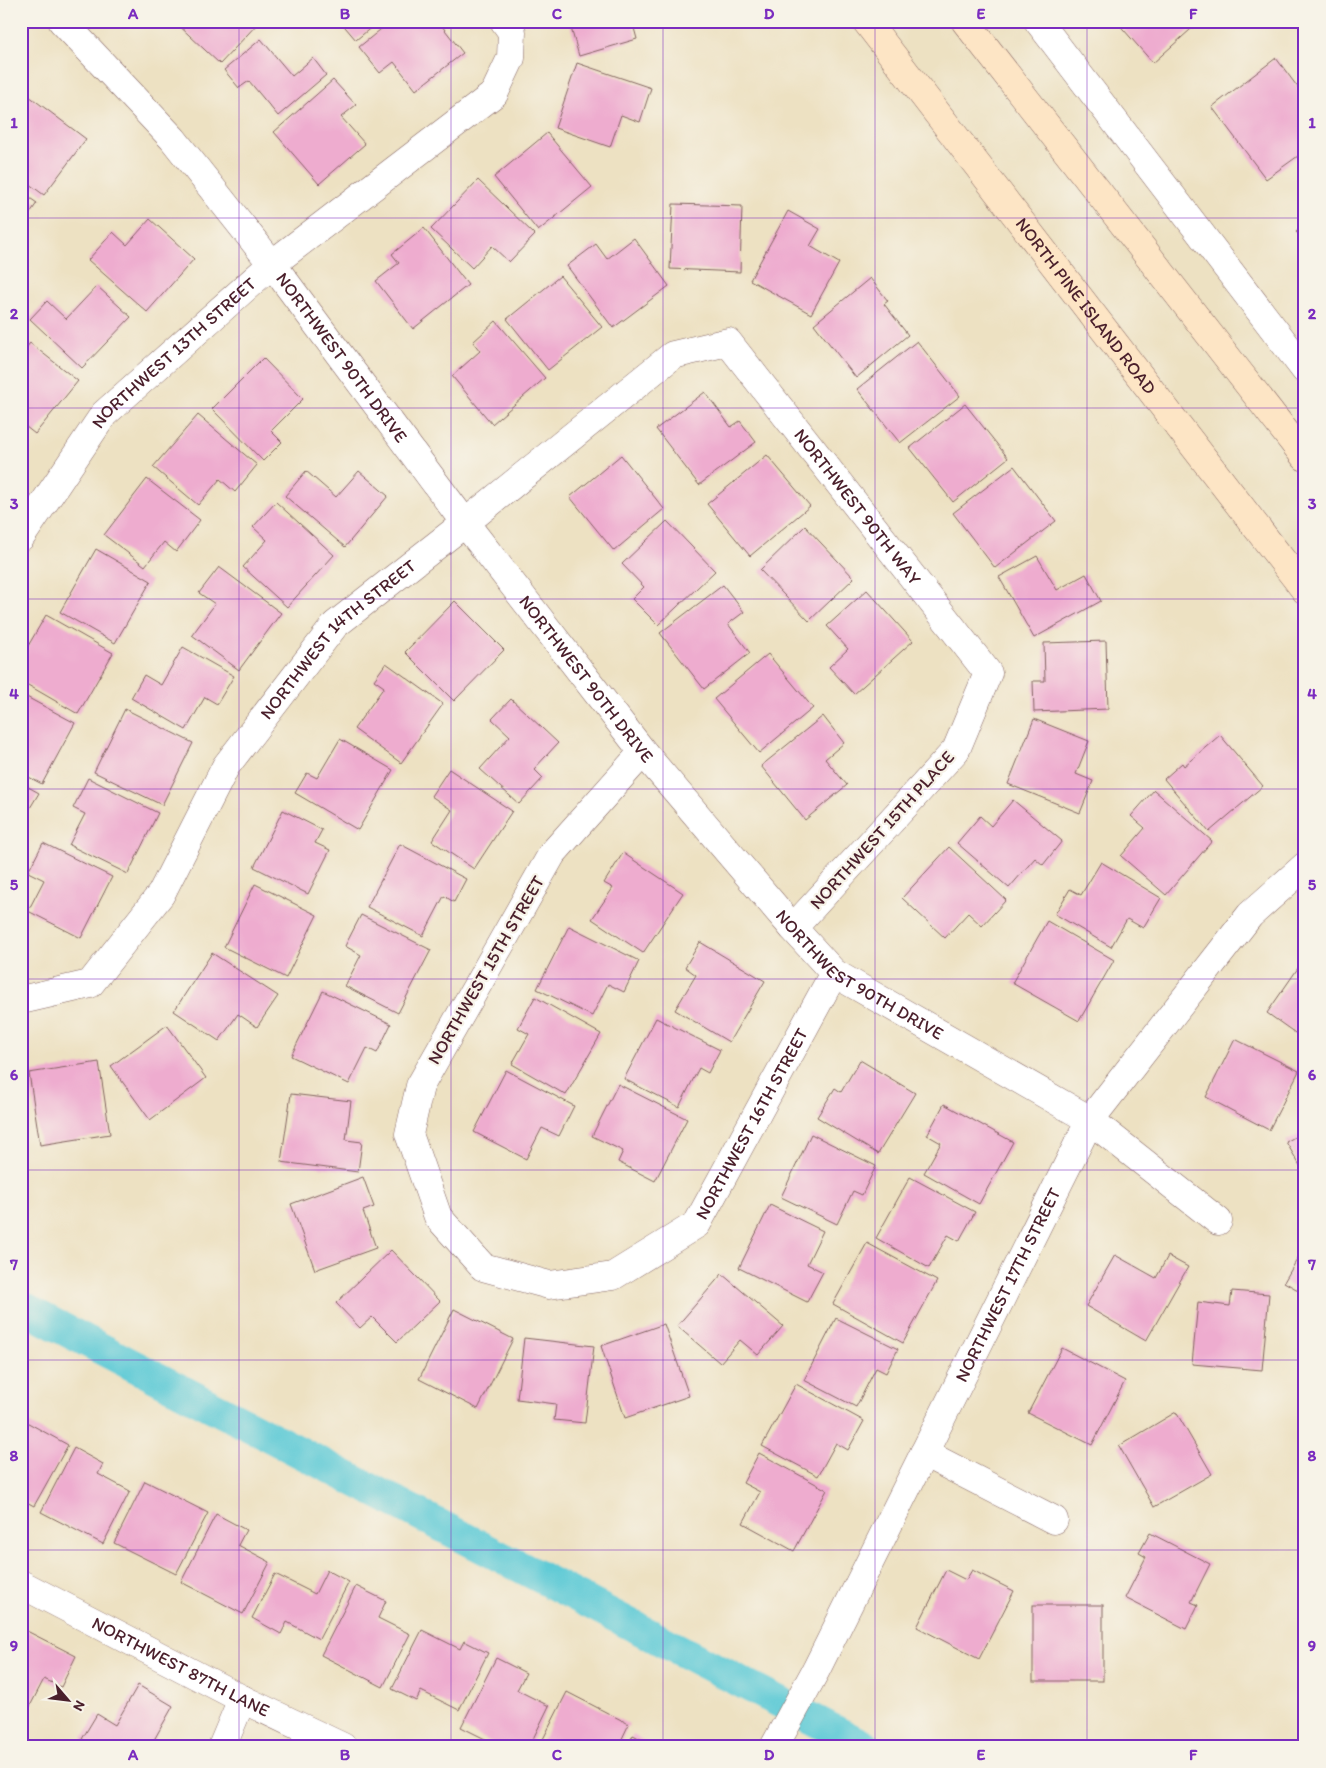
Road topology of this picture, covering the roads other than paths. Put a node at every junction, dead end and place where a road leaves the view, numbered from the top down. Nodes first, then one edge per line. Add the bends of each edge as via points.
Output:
1 (62, 21) edge
2 (504, 21) edge
3 (866, 21) edge
4 (965, 21) edge
5 (1038, 21) edge
6 (272, 264) junction
7 (728, 342) joint
8 (1305, 370) edge
9 (1305, 457) edge
10 (465, 524) junction
11 (21, 538) edge
12 (1305, 590) edge
13 (988, 673) joint
14 (643, 752) junction
15 (1305, 866) edge
16 (793, 928) junction
17 (834, 973) junction
18 (21, 1000) edge
19 (1090, 1120) junction
20 (438, 1217) joint
21 (1218, 1221) dead end
22 (924, 1453) junction
23 (1054, 1520) dead end
24 (21, 1584) edge
25 (242, 1699) junction
26 (777, 1741) edge
27 (222, 1747) edge
28 (343, 1747) edge

1 - 6 street, NORTHWEST 90TH DRIVE via 173,139
2 - 6 street, NORTHWEST 13TH STREET via 512,32 511,58 494,94
3 - 12 main road, NORTH PINE ISLAND ROAD
4 - 9 main road
5 - 8 street
6 - 10 street, NORTHWEST 90TH DRIVE
6 - 11 street, NORTHWEST 13TH STREET via 104,414
7 - 10 street, NORTHWEST 14TH STREET via 673,355
7 - 13 street, NORTHWEST 90TH WAY
10 - 14 street, NORTHWEST 90TH DRIVE
10 - 18 street, NORTHWEST 14TH STREET via 335,625 226,766 161,894 90,984
13 - 16 street, NORTHWEST 15TH PLACE via 956,750
14 - 16 street, NORTHWEST 90TH DRIVE
14 - 20 street, NORTHWEST 15TH STREET via 552,854 420,1086 409,1134
15 - 19 street, NORTHWEST 17TH STREET via 1250,915
16 - 17 street, NORTHWEST 90TH DRIVE
17 - 19 street, NORTHWEST 90TH DRIVE
17 - 20 street, NORTHWEST 16TH STREET via 697,1224 614,1276 549,1285 483,1267
19 - 21 street, NORTHWEST 90TH DRIVE
19 - 22 street, NORTHWEST 17TH STREET
22 - 23 street
22 - 26 street, NORTHWEST 17TH STREET
24 - 25 street, NORTHWEST 87TH LANE
25 - 27 street
25 - 28 street, NORTHWEST 87TH LANE

